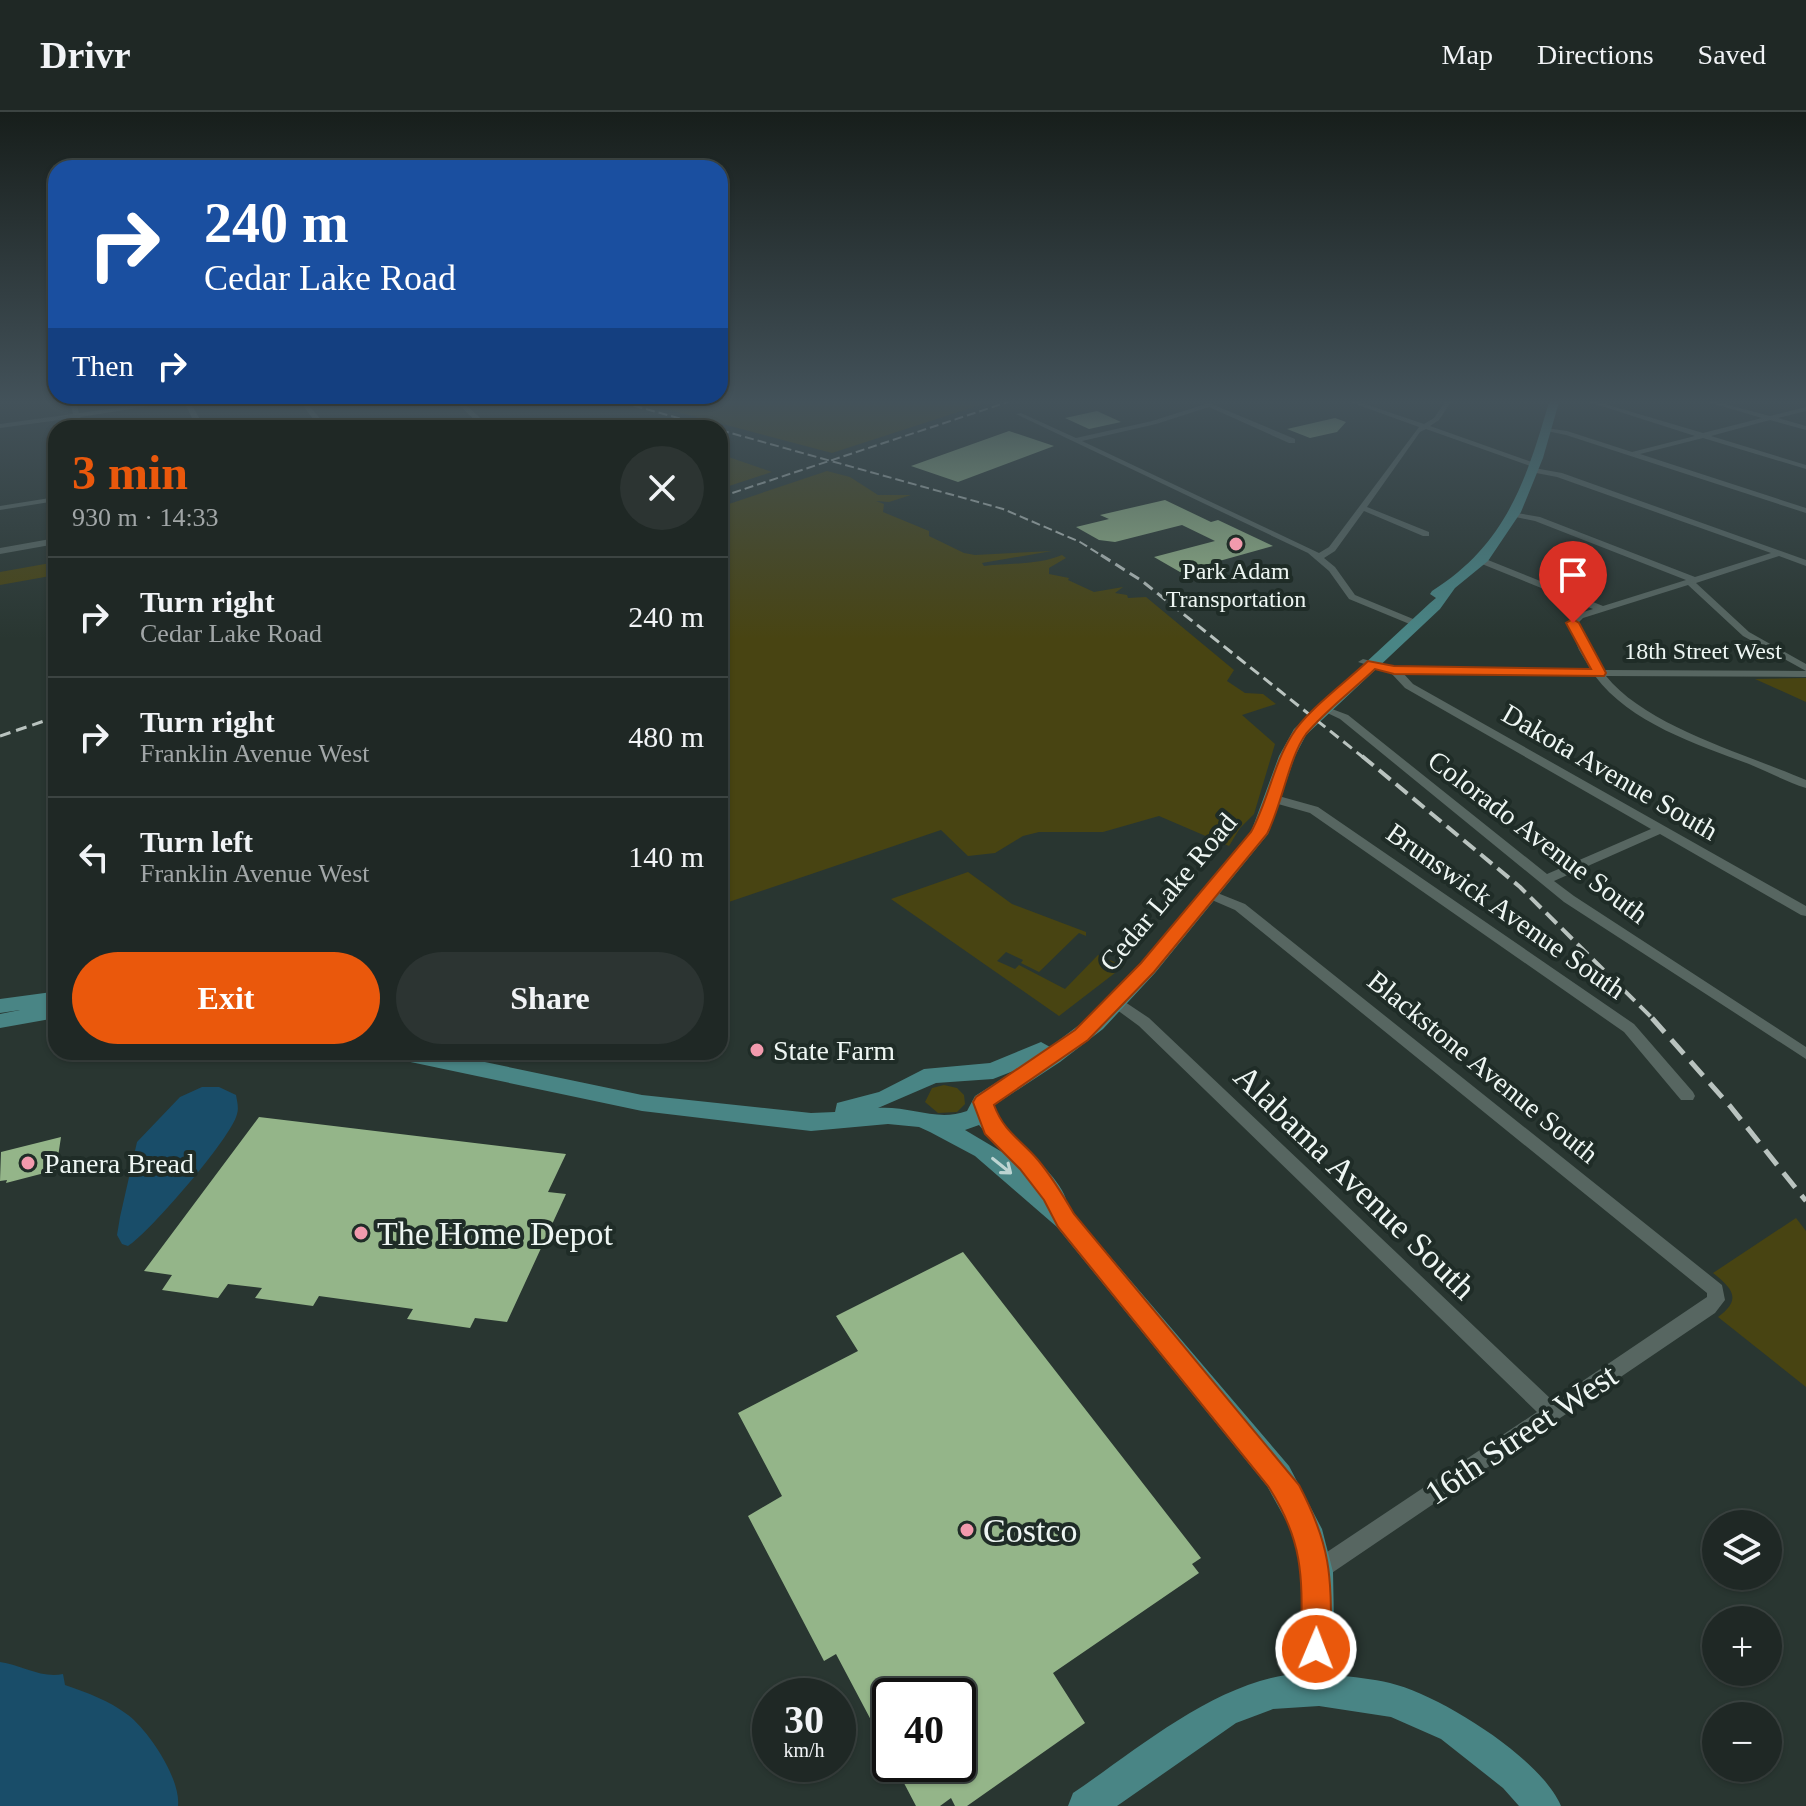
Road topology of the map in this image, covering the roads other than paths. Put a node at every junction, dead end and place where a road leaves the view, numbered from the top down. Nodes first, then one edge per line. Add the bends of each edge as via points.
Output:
1 (1161, 481) edge
2 (1383, 481) edge
3 (1529, 481) edge
4 (1576, 481) edge
5 (1714, 481) edge
6 (48, 500) edge
7 (0, 508) edge
8 (1363, 508) junction
9 (1806, 511) edge
10 (1514, 514) junction
11 (1426, 534) dead end
12 (48, 542) edge
13 (0, 551) edge
14 (1781, 553) junction
15 (1319, 557) junction
16 (1480, 560) junction
17 (1806, 563) edge
18 (1338, 578) junction
19 (1356, 578) dead end
20 (1692, 581) junction
21 (1602, 609) junction
22 (1411, 622) junction
23 (1368, 663) junction
24 (1806, 668) edge
25 (1394, 670) junction
26 (1599, 673) junction
27 (1806, 674) edge
28 (1329, 704) junction
29 (1806, 784) edge
30 (1275, 799) junction
31 (1661, 829) junction
32 (1545, 880) junction
33 (1210, 894) junction
34 (1806, 912) edge
35 (48, 1000) edge
36 (1114, 1001) junction
37 (0, 1006) edge
38 (48, 1012) edge
39 (0, 1021) edge
40 (1806, 1054) edge
41 (452, 1060) edge
42 (957, 1075) junction
43 (922, 1080) junction
44 (1687, 1096) dead end
45 (983, 1105) junction
46 (750, 1115) junction
47 (929, 1122) junction
48 (1066, 1220) junction
49 (1716, 1290) joint
50 (1551, 1412) junction
51 (1317, 1572) junction
52 (1319, 1689) junction
53 (1086, 1806) edge
54 (1543, 1806) edge

1 - 15 street
2 - 8 street
3 - 10 street, Cedar Lake Road
4 - 14 street
5 - 9 street
6 - 7 street
8 - 11 street
8 - 15 street via 1332,549
10 - 16 street, Cedar Lake Road via 1502,538
10 - 20 street
12 - 13 street
14 - 17 street
14 - 20 street
15 - 18 street
16 - 21 street
16 - 22 street, Cedar Lake Road via 1435,607
18 - 19 street
18 - 22 street via 1357,601
20 - 21 street
20 - 24 street via 1746,634
21 - 26 street via 1573,623
22 - 23 street, Cedar Lake Road
23 - 25 street
23 - 28 street, Cedar Lake Road
25 - 26 street, 18th Street West
25 - 31 street, Dakota Avenue South via 1409,686
26 - 27 street, 18th Street West
26 - 29 street via 1615,693 1650,714
28 - 30 street, Cedar Lake Road via 1293,744
28 - 32 street, Colorado Avenue South
30 - 33 street, Cedar Lake Road via 1259,834
30 - 44 street, Brunswick Avenue South via 1314,810 1629,1028
31 - 32 street
31 - 34 street, Dakota Avenue South
32 - 40 street, Colorado Avenue South
33 - 36 street, Cedar Lake Road
33 - 49 street, Blackstone Avenue South via 1240,907
35 - 37 street
36 - 42 street, Cedar Lake Road via 1031,1056 993,1071
36 - 45 street, Cedar Lake Road via 1068,1046
36 - 50 street, Alabama Avenue South via 1144,1022
38 - 39 street
41 - 46 street, Cedar Lake Road via 619,1098
42 - 43 street, Cedar Lake Road
42 - 45 street via 975,1084
43 - 46 street, Cedar Lake Road via 847,1109
43 - 47 street via 911,1092 911,1106
45 - 47 street, Cedar Lake Road via 965,1123
45 - 48 street via 993,1129 1037,1175
46 - 47 street, Cedar Lake Road via 811,1122 888,1116
47 -> 48 street via 983,1150
48 - 51 street via 1278,1476 1307,1529
49 - 50 street, 16th Street West via 1716,1300 1708,1307
50 - 51 street, 16th Street West
51 - 52 street
52 - 53 street via 1273,1692 1225,1711
52 - 54 street via 1392,1700 1453,1727 1515,1776

